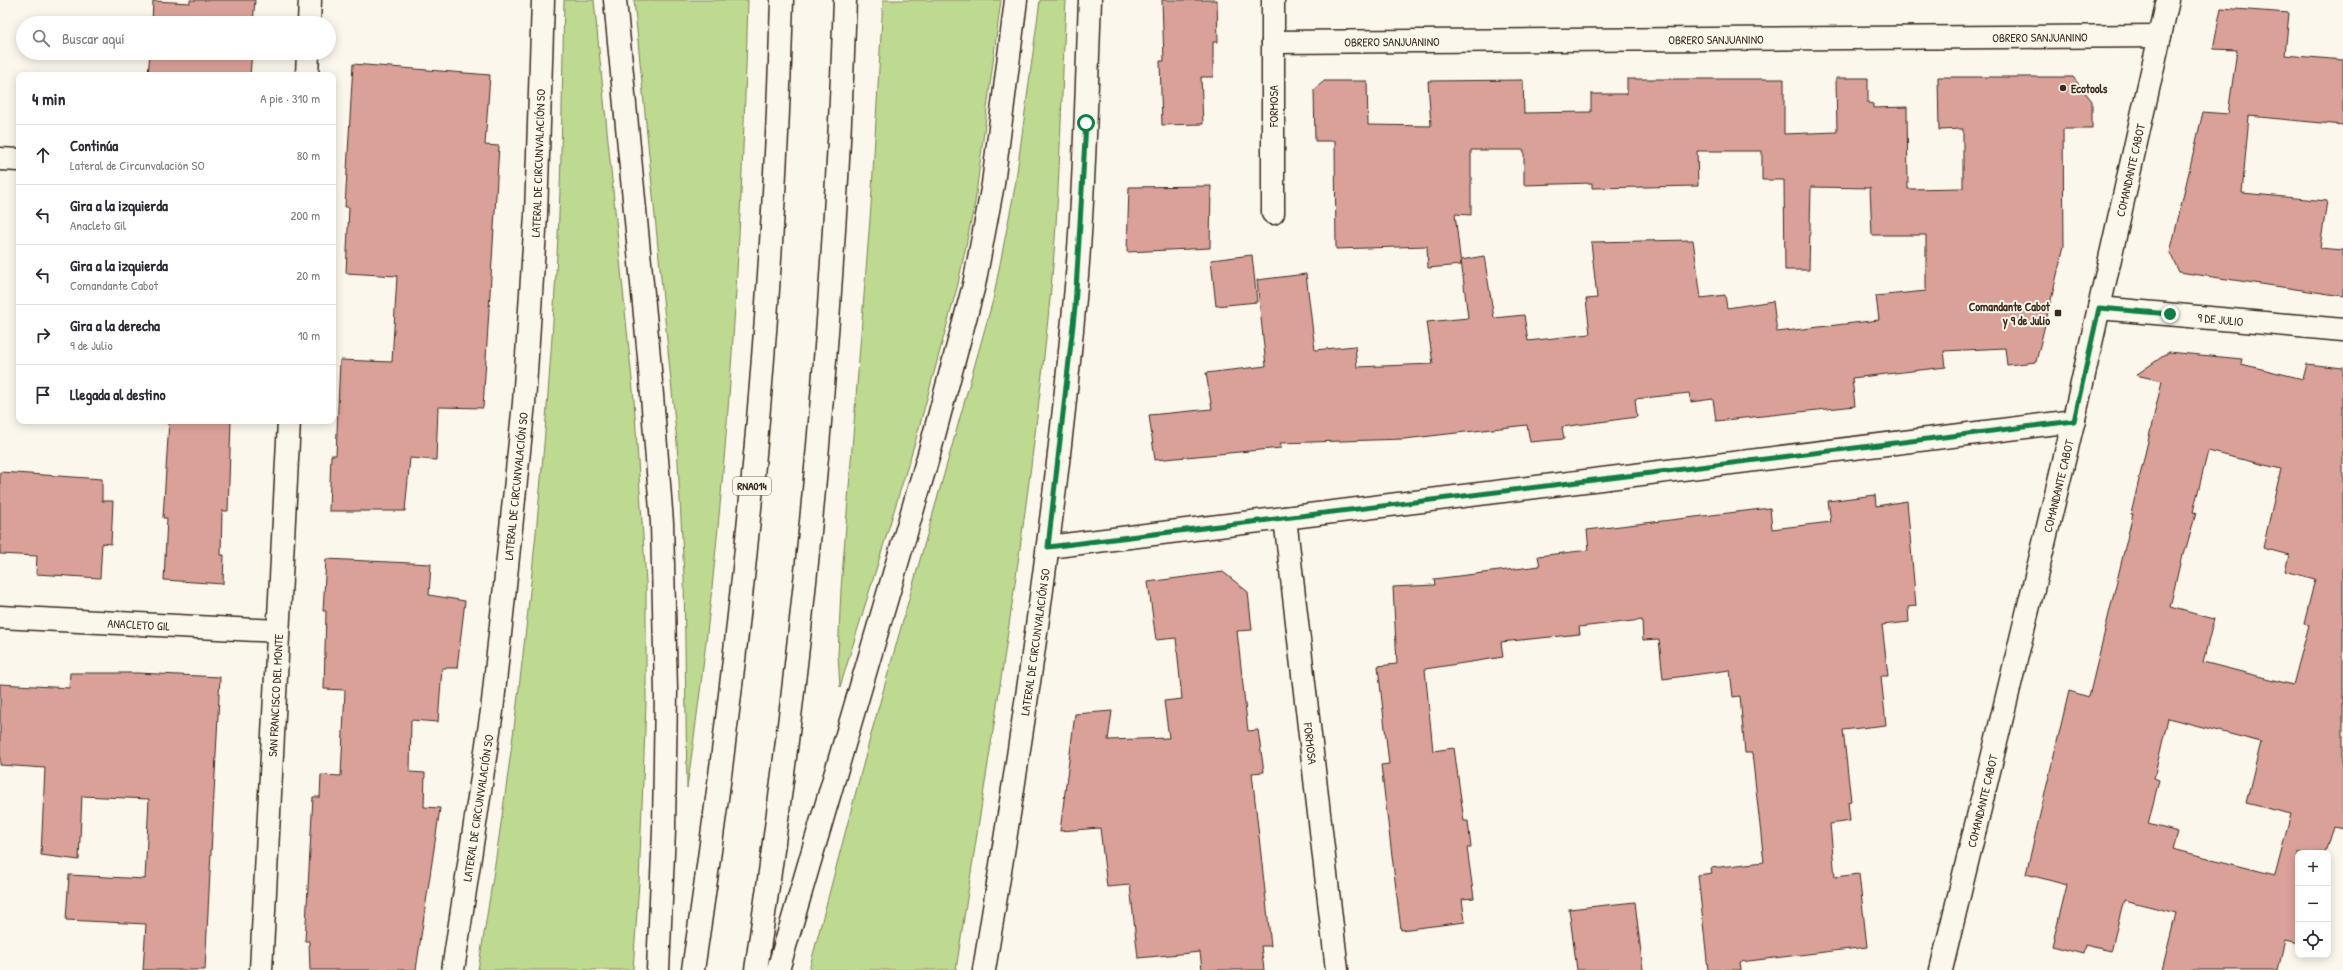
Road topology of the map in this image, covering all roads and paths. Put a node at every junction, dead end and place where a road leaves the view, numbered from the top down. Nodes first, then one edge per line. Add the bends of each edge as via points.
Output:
1 (310, 0) edge
2 (543, 0) edge
3 (615, 0) edge
4 (782, 0) edge
5 (845, 0) edge
6 (1016, 0) edge
7 (1090, 0) edge
8 (1273, 0) edge
9 (2168, 0) edge
10 (309, 16) edge
11 (2160, 36) junction
12 (1273, 42) junction
13 (307, 60) edge
14 (306, 72) edge
15 (0, 160) edge
16 (16, 160) edge
17 (1273, 213) dead end
18 (2099, 308) junction
19 (2343, 330) edge
20 (2074, 421) junction
21 (289, 424) edge
22 (1285, 518) junction
23 (1048, 547) junction
24 (0, 617) edge
25 (278, 631) junction
26 (261, 970) edge
27 (454, 970) edge
28 (658, 970) edge
29 (692, 970) edge
30 (756, 970) edge
31 (778, 970) edge
32 (984, 970) edge
33 (1337, 970) edge
34 (1941, 970) edge

1 - 10 main road
2 - 27 main road, LATERAL DE CIRCUNVALACIÓN SO via 536,214 524,403 492,711
3 - 28 main road via 649,357 662,531 666,691 664,837
4 - 29 main road, RNA014 via 776,168 761,395 718,798
5 - 30 main road via 836,220 811,532 776,831
6 - 31 main road via 993,184 974,285 930,454
7 - 23 main road, LATERAL DE CIRCUNVALACIÓN SO via 1075,300
8 - 12 main road, FORMOSA
9 - 11 main road, COMANDANTE CABOT
11 - 12 main road, OBRERO SANJUANINO
11 - 18 main road, COMANDANTE CABOT
12 - 17 main road, FORMOSA
13 - 14 main road
15 - 16 main road
18 - 19 main road, 9 DE JULIO
18 - 20 main road, COMANDANTE CABOT
20 - 22 main road
20 - 34 main road, COMANDANTE CABOT
21 - 25 main road, SAN FRANCISCO DEL MONTE
22 - 23 main road
22 - 33 main road, FORMOSA
23 - 32 main road, LATERAL DE CIRCUNVALACIÓN SO
24 - 25 main road, ANACLETO GIL
25 - 26 main road, SAN FRANCISCO DEL MONTE

